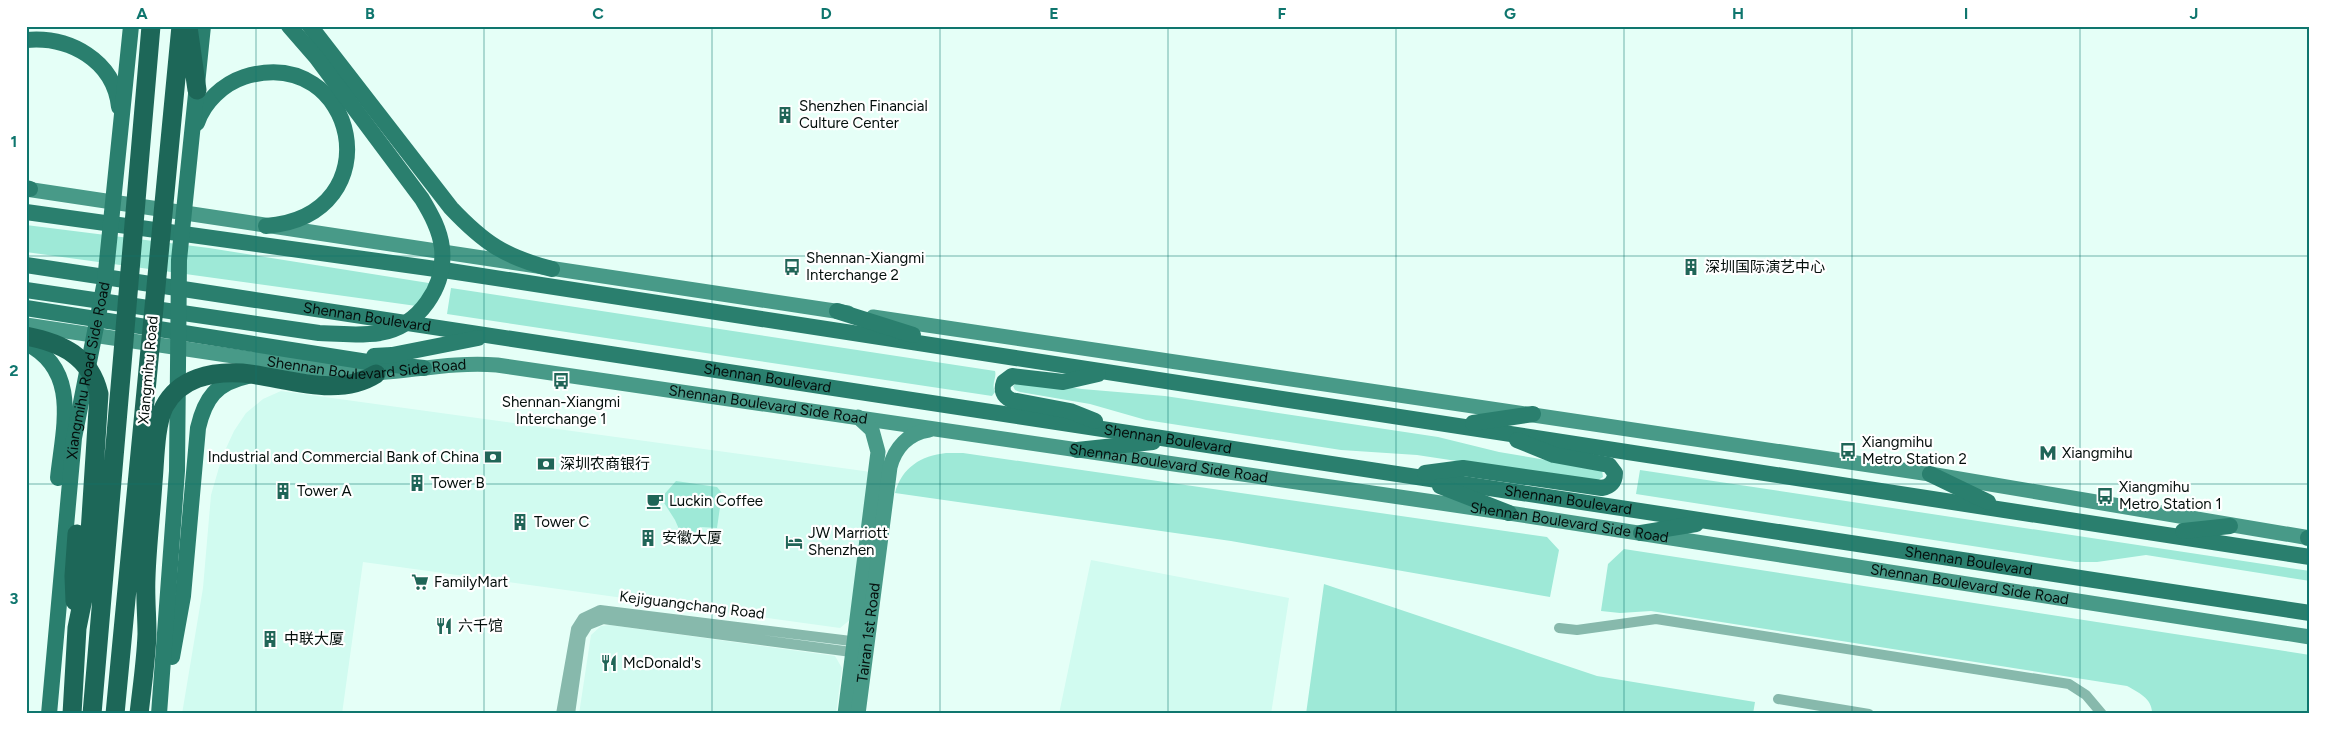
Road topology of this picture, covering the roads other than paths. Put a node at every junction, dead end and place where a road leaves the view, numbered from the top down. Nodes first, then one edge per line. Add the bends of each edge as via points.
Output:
1 (131, 26) edge
2 (151, 26) edge
3 (181, 26) edge
4 (188, 26) edge
5 (203, 26) edge
6 (290, 26) edge
7 (310, 26) edge
8 (26, 40) edge
9 (197, 90) junction
10 (121, 125) junction
11 (193, 134) junction
12 (27, 189) edge
13 (26, 212) edge
14 (266, 226) junction
15 (26, 265) edge
16 (552, 268) junction
17 (26, 290) edge
18 (26, 308) edge
19 (837, 311) junction
20 (26, 325) edge
21 (26, 336) edge
22 (511, 339) junction
23 (26, 343) edge
24 (965, 351) junction
25 (329, 355) junction
26 (88, 368) junction
27 (424, 368) junction
28 (1113, 373) junction
29 (256, 374) junction
30 (376, 374) junction
31 (178, 377) junction
32 (1533, 414) junction
33 (858, 418) junction
34 (1456, 425) junction
35 (936, 429) junction
36 (1490, 430) junction
37 (1121, 431) junction
38 (1177, 440) junction
39 (1077, 450) junction
40 (1930, 474) junction
41 (1413, 476) junction
42 (2006, 510) junction
43 (1509, 513) junction
44 (1710, 521) junction
45 (2230, 526) junction
46 (1641, 533) junction
47 (2161, 534) junction
48 (2309, 538) edge
49 (2310, 557) edge
50 (2310, 612) edge
51 (77, 628) junction
52 (1559, 628) dead end
53 (147, 634) junction
54 (2310, 636) edge
55 (860, 648) junction
56 (52, 677) junction
57 (162, 690) junction
58 (1778, 699) dead end
59 (49, 714) edge
60 (72, 714) edge
61 (92, 714) edge
62 (115, 714) edge
63 (139, 714) edge
64 (159, 714) edge
65 (561, 714) edge
66 (570, 714) edge
67 (845, 714) edge
68 (858, 714) edge
69 (1868, 714) edge
70 (2102, 714) edge

1 - 10 main road, Xiangmihu Road Side Road
2 - 61 highway, Xiangmihu Road
3 - 62 highway, Xiangmihu Road
4 - 9 highway
5 - 9 main road
6 - 17 main road via 433,217 442,262 439,278 426,306 414,318 397,327 382,333 354,336
7 - 16 main road via 450,208 504,254
8 - 10 main road via 56,40 89,54 112,83
9 - 11 main road
10 - 26 main road, Xiangmihu Road Side Road via 106,272
11 - 14 main road via 198,119 214,96 238,79 253,74 284,74 302,79 317,87 338,110 345,125 348,152 343,173 333,193 297,221
11 - 31 main road via 179,260
12 - 14 main road
13 - 24 main road via 450,271
14 - 16 main road
15 - 22 main road, Shennan Boulevard
16 - 19 main road
18 - 25 main road
19 - 24 main road
19 - 32 main road
20 - 30 main road, Shennan Boulevard Side Road via 328,372
21 - 51 highway via 62,346 79,357 92,372 99,394 87,579
22 - 25 main road via 472,339 392,355
22 - 37 main road, Shennan Boulevard
23 - 56 main road via 54,366 65,392 48,605
24 - 28 main road
25 - 27 main road
26 - 51 highway via 74,576
26 - 56 main road, Xiangmihu Road Side Road via 74,438
27 - 30 main road, Shennan Boulevard Side Road
27 - 33 main road, Shennan Boulevard Side Road via 497,364
28 - 34 main road
28 - 37 main road via 1063,382 1012,376 1004,382 1002,389 1011,400 1070,411
29 - 30 highway via 339,386 364,382
29 - 53 highway via 205,375 185,383 164,408 159,422 154,471 146,578
29 - 57 main road via 227,382 217,390 202,412 180,614
31 - 53 highway via 166,458 157,579
31 - 57 main road via 177,471
32 - 34 main road
32 - 40 main road
33 - 35 main road, Shennan Boulevard Side Road
33 - 55 main road, Tairan 1st Road via 872,430 878,452
34 - 36 main road
35 - 39 main road, Shennan Boulevard Side Road
35 - 55 main road, Tairan 1st Road via 907,439 892,459
36 - 41 main road via 1554,455 1609,465 1615,473 1614,481 1602,488 1463,468
36 - 42 main road
37 - 38 main road, Shennan Boulevard
38 - 39 main road
38 - 41 main road, Shennan Boulevard
39 - 43 main road, Shennan Boulevard Side Road
40 - 42 main road
40 - 45 main road
41 - 43 main road
41 - 44 main road, Shennan Boulevard
42 - 47 main road
43 - 46 main road, Shennan Boulevard Side Road
44 - 46 main road
44 - 50 main road, Shennan Boulevard
45 - 47 main road
45 - 48 main road
46 - 54 main road, Shennan Boulevard Side Road
47 - 49 main road
51 - 60 highway
52 - 70 street via 1577,630 1656,619 2069,684 2086,695
53 - 63 highway
55 - 65 street, Kejiguangchang Road via 600,610 583,618 576,629
55 - 66 street, Kejiguangchang Road via 597,620 588,625 581,636
55 - 67 main road, Tairan 1st Road
55 - 68 main road, Tairan 1st Road
56 - 59 main road, Xiangmihu Road Side Road
57 - 64 main road
58 - 69 street

